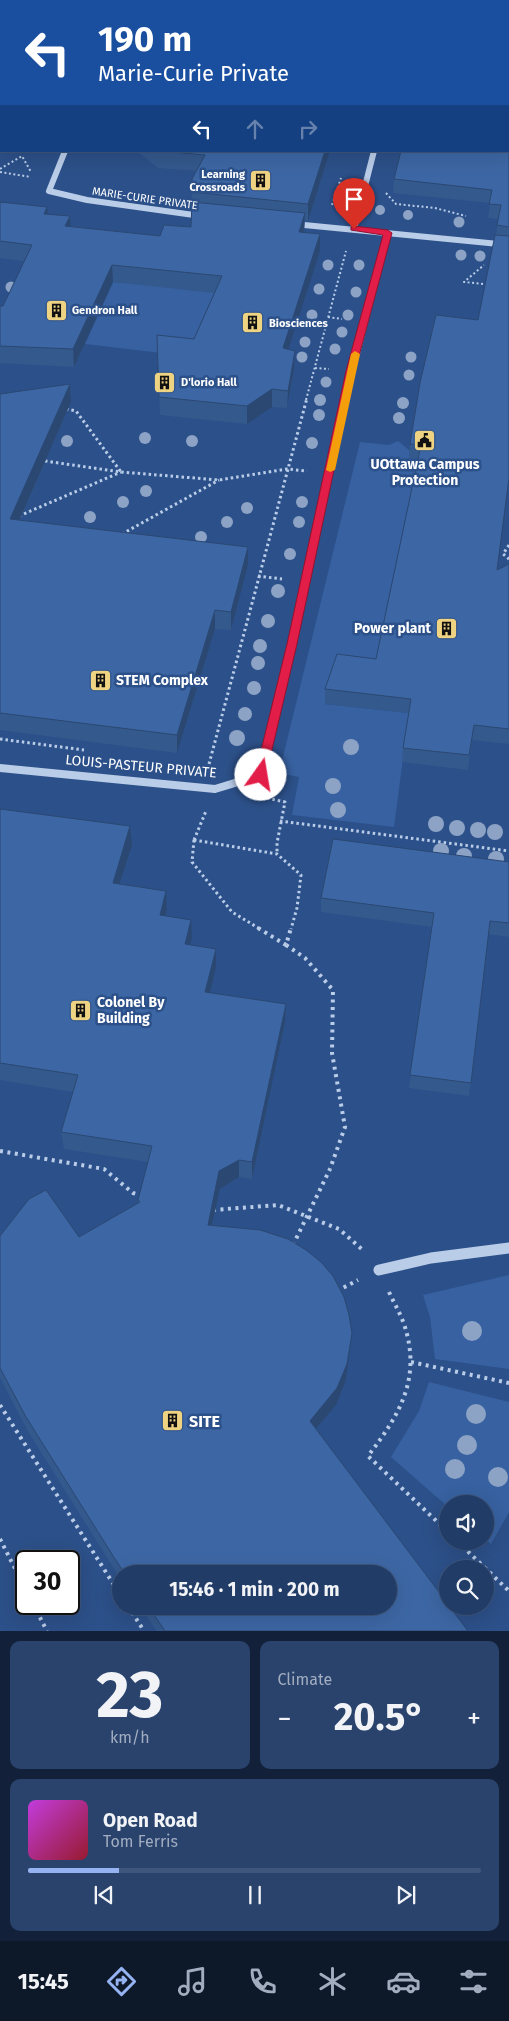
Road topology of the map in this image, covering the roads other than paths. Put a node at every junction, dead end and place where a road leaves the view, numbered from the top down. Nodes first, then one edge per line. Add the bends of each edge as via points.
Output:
1 (65, 152) edge
2 (374, 152) edge
3 (213, 217) edge
4 (282, 223) edge
5 (354, 229) junction
6 (388, 233) junction
7 (509, 245) edge
8 (0, 768) edge
9 (509, 1248) edge
10 (379, 1270) road end

1 - 3 street, MARIE-CURIE PRIVATE via 49,191 87,200
2 - 5 street
4 - 5 street
5 - 6 street
6 - 7 street
6 - 8 street, LOUIS-PASTEUR PRIVATE via 351,371 261,775 216,789
9 - 10 street via 431,1258

